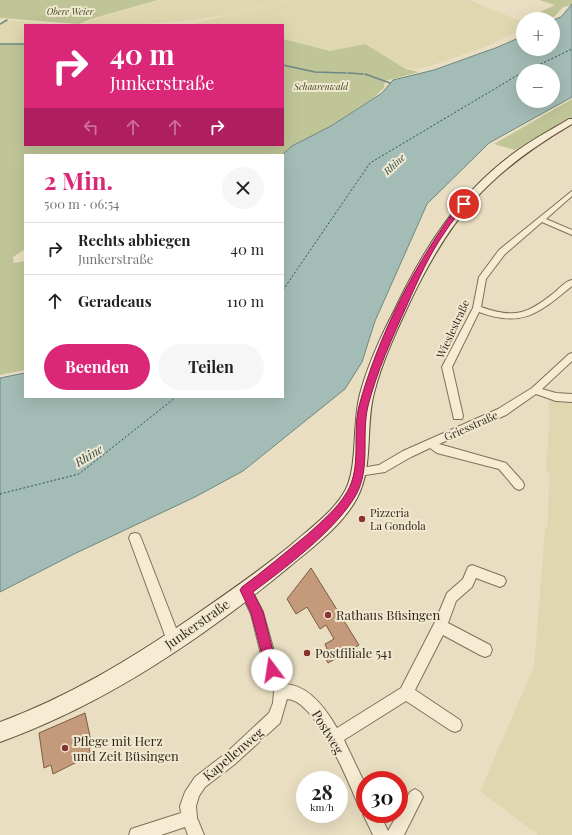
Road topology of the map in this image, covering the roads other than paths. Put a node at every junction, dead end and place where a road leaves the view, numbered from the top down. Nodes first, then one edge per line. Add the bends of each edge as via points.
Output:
1 (572, 121) edge
2 (572, 193) edge
3 (541, 219) junction
4 (572, 232) edge
5 (572, 282) edge
6 (477, 308) junction
7 (572, 356) edge
8 (535, 390) junction
9 (572, 398) edge
10 (458, 416) dead end
11 (431, 443) junction
12 (359, 472) junction
13 (519, 485) dead end
14 (135, 538) dead end
15 (500, 581) dead end
16 (246, 590) junction
17 (440, 626) junction
18 (174, 641) junction
19 (485, 650) dead end
20 (281, 691) junction
21 (406, 693) junction
22 (455, 725) dead end
23 (0, 732) edge
24 (334, 738) junction
25 (356, 783) edge
26 (415, 797) dead end
27 (189, 818) junction
28 (376, 823) edge
29 (137, 835) edge
30 (196, 835) edge
31 (382, 835) edge
32 (395, 835) edge

1 - 12 main road, Junkerstraße via 544,136 499,168 464,204 434,244 402,305 368,387 361,421
2 - 3 street, Wieslestraße
3 - 4 street
3 - 6 street, Wieslestraße via 502,252 482,279
5 - 6 street via 541,307 519,316 501,316
6 - 10 street, Wieslestraße via 446,367
7 - 8 street, Griesstraße
8 - 9 street
8 - 11 street, Griesstraße via 502,412
11 - 12 street, Griesstraße via 381,469
11 - 13 street via 437,450 502,466
12 - 16 main road, Junkerstraße via 352,492 331,520 278,567
14 - 18 street
15 - 17 street via 472,572 468,583 451,597
16 - 18 main road, Junkerstraße
16 - 20 street via 257,612 272,670
17 - 19 street
17 - 21 street
18 - 23 main road, Junkerstraße via 101,688 53,712
20 - 24 street, Postweg via 295,692 316,709
20 - 27 street, Kapellenweg via 275,718 200,782 188,806
21 - 22 street
21 - 24 street
24 - 25 street, Postweg
26 - 32 street
27 - 29 street
27 - 30 street, Kapellenweg
28 - 31 street

